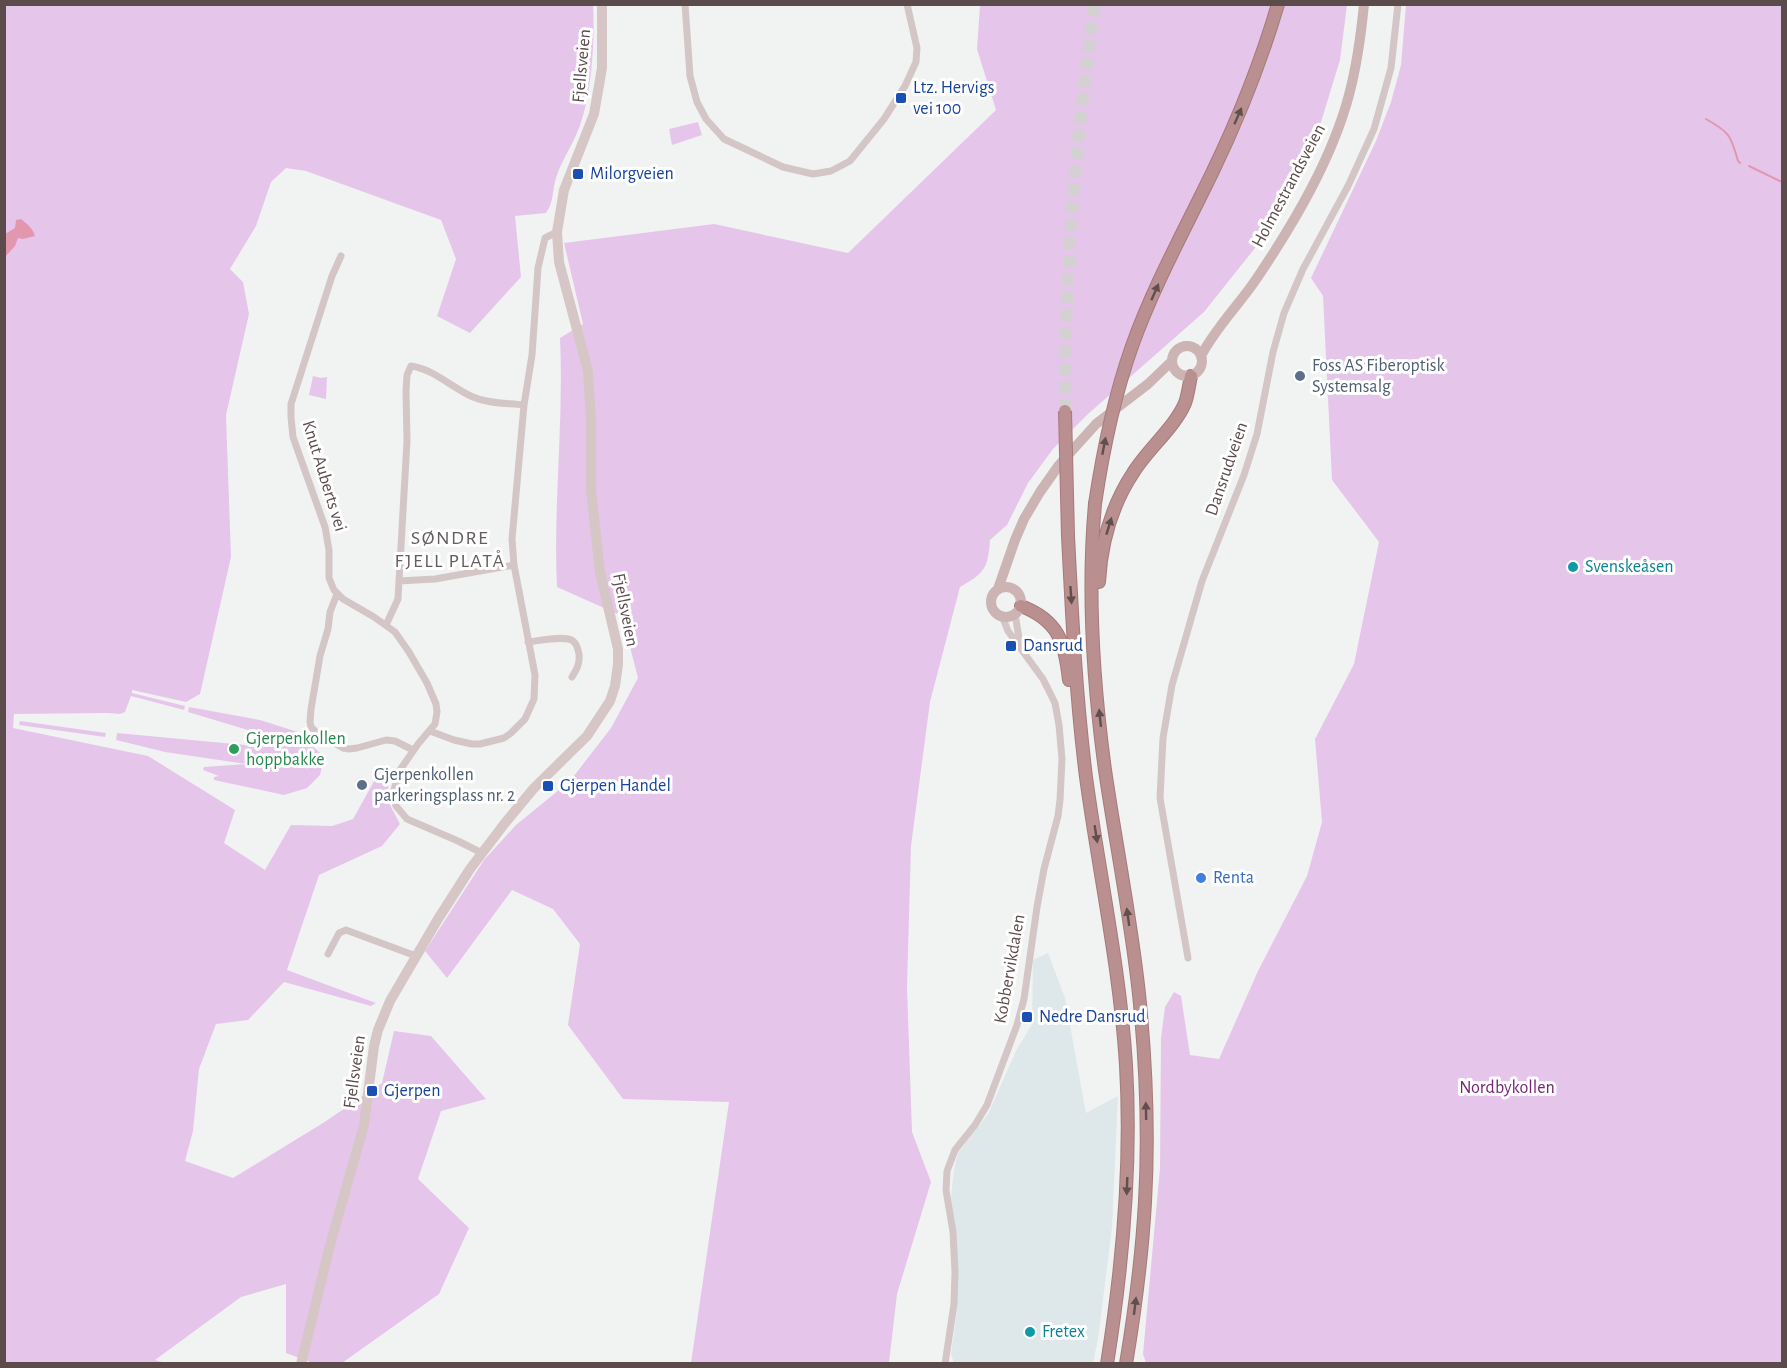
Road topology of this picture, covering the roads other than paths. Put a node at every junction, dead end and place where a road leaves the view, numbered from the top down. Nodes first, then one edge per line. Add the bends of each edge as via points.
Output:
1 (602, 4) edge
2 (685, 4) edge
3 (907, 4) edge
4 (1278, 4) edge
5 (1364, 4) edge
6 (1398, 4) edge
7 (557, 232) junction
8 (341, 256) dead end
9 (1215, 332) junction
10 (1193, 347) junction
11 (1201, 356) junction
12 (1172, 361) junction
13 (1177, 372) junction
14 (1191, 376) junction
15 (1148, 384) junction
16 (524, 405) junction
17 (1065, 411) tunnel mouth
18 (1008, 562) junction
19 (514, 565) junction
20 (399, 581) junction
21 (1013, 588) junction
22 (998, 589) junction
23 (337, 594) junction
24 (1018, 610) junction
25 (1002, 616) junction
26 (386, 625) junction
27 (528, 642) junction
28 (1020, 646) junction
29 (1094, 667) junction
30 (572, 677) dead end
31 (430, 731) junction
32 (413, 750) junction
33 (1086, 776) junction
34 (482, 853) junction
35 (328, 954) dead end
36 (416, 956) junction
37 (1188, 958) dead end
38 (301, 1364) edge
39 (945, 1364) edge
40 (1107, 1364) edge
41 (1126, 1364) edge

1 - 7 main road, Fjellsveien via 602,68 594,114 564,190
2 - 3 street via 690,76 706,119 723,139 806,174 831,171 850,160 904,86 916,62 917,48
29 -> 4 highway, bridge via 1091,579 1095,504 1123,370 1162,277 1241,111
5 - 9 main road, Holmestrandsveien via 1354,78 1326,158 1266,264
6 - 37 street, Dansrudveien via 1391,68 1374,129 1284,313 1257,434 1202,581 1172,685 1162,738 1160,798
7 - 16 street via 545,238 540,255
7 - 34 main road, Fjellsveien via 560,262 588,371 592,508 600,572 618,649 617,673 610,701 587,736 534,788
8 - 23 street, Knut Auberts vei via 294,394 291,417 293,437 325,527 329,578
9 - 10 main road, Holmestrandsveien
9 - 11 main road, Holmestrandsveien
10 - 11 main road
10 - 12 main road via 1179,349
11 - 14 main road via 1200,368
12 - 13 main road
12 - 15 main road
13 - 14 main road
13 - 15 main road
29 -> 14 highway via 1099,571 1113,512 1132,474 1182,408
15 - 18 main road via 1096,424 1059,465 1024,519
16 - 19 street via 512,539
16 - 20 street via 473,397 440,377 411,366 407,375
17 -> 33 highway, bridge via 1068,536
18 - 21 main road
18 - 22 main road
19 - 20 street
19 - 27 street
20 - 26 street via 398,599
21 - 22 main road
21 - 24 main road via 1021,596
22 - 25 main road via 991,604
23 - 26 street
23 - 32 street via 310,709 312,727 350,750 387,740
24 - 25 main road via 1008,617
24 - 28 street, Kobbervikdalen
24 - 33 highway via 1046,618 1060,641
25 - 28 street, Kobbervikdalen
26 - 31 street via 401,640 436,704 436,718
27 - 30 street via 574,641 580,660
27 - 31 street via 535,675 534,699 528,714 512,733 480,744
28 - 39 street, Kobbervikdalen via 1055,703 1062,759 1060,800 1040,888 1017,1025 987,1105 955,1150 947,1171 955,1272
41 -> 29 highway via 1145,1202 1144,1063 1139,993 1105,769
31 - 32 street
32 - 34 street via 395,782 393,799 399,812
33 -> 40 highway via 1120,995 1128,1113 1127,1201
34 - 36 main road, Fjellsveien
35 - 36 street via 339,933 346,930
36 - 38 main road, Fjellsveien via 378,1030 364,1125

